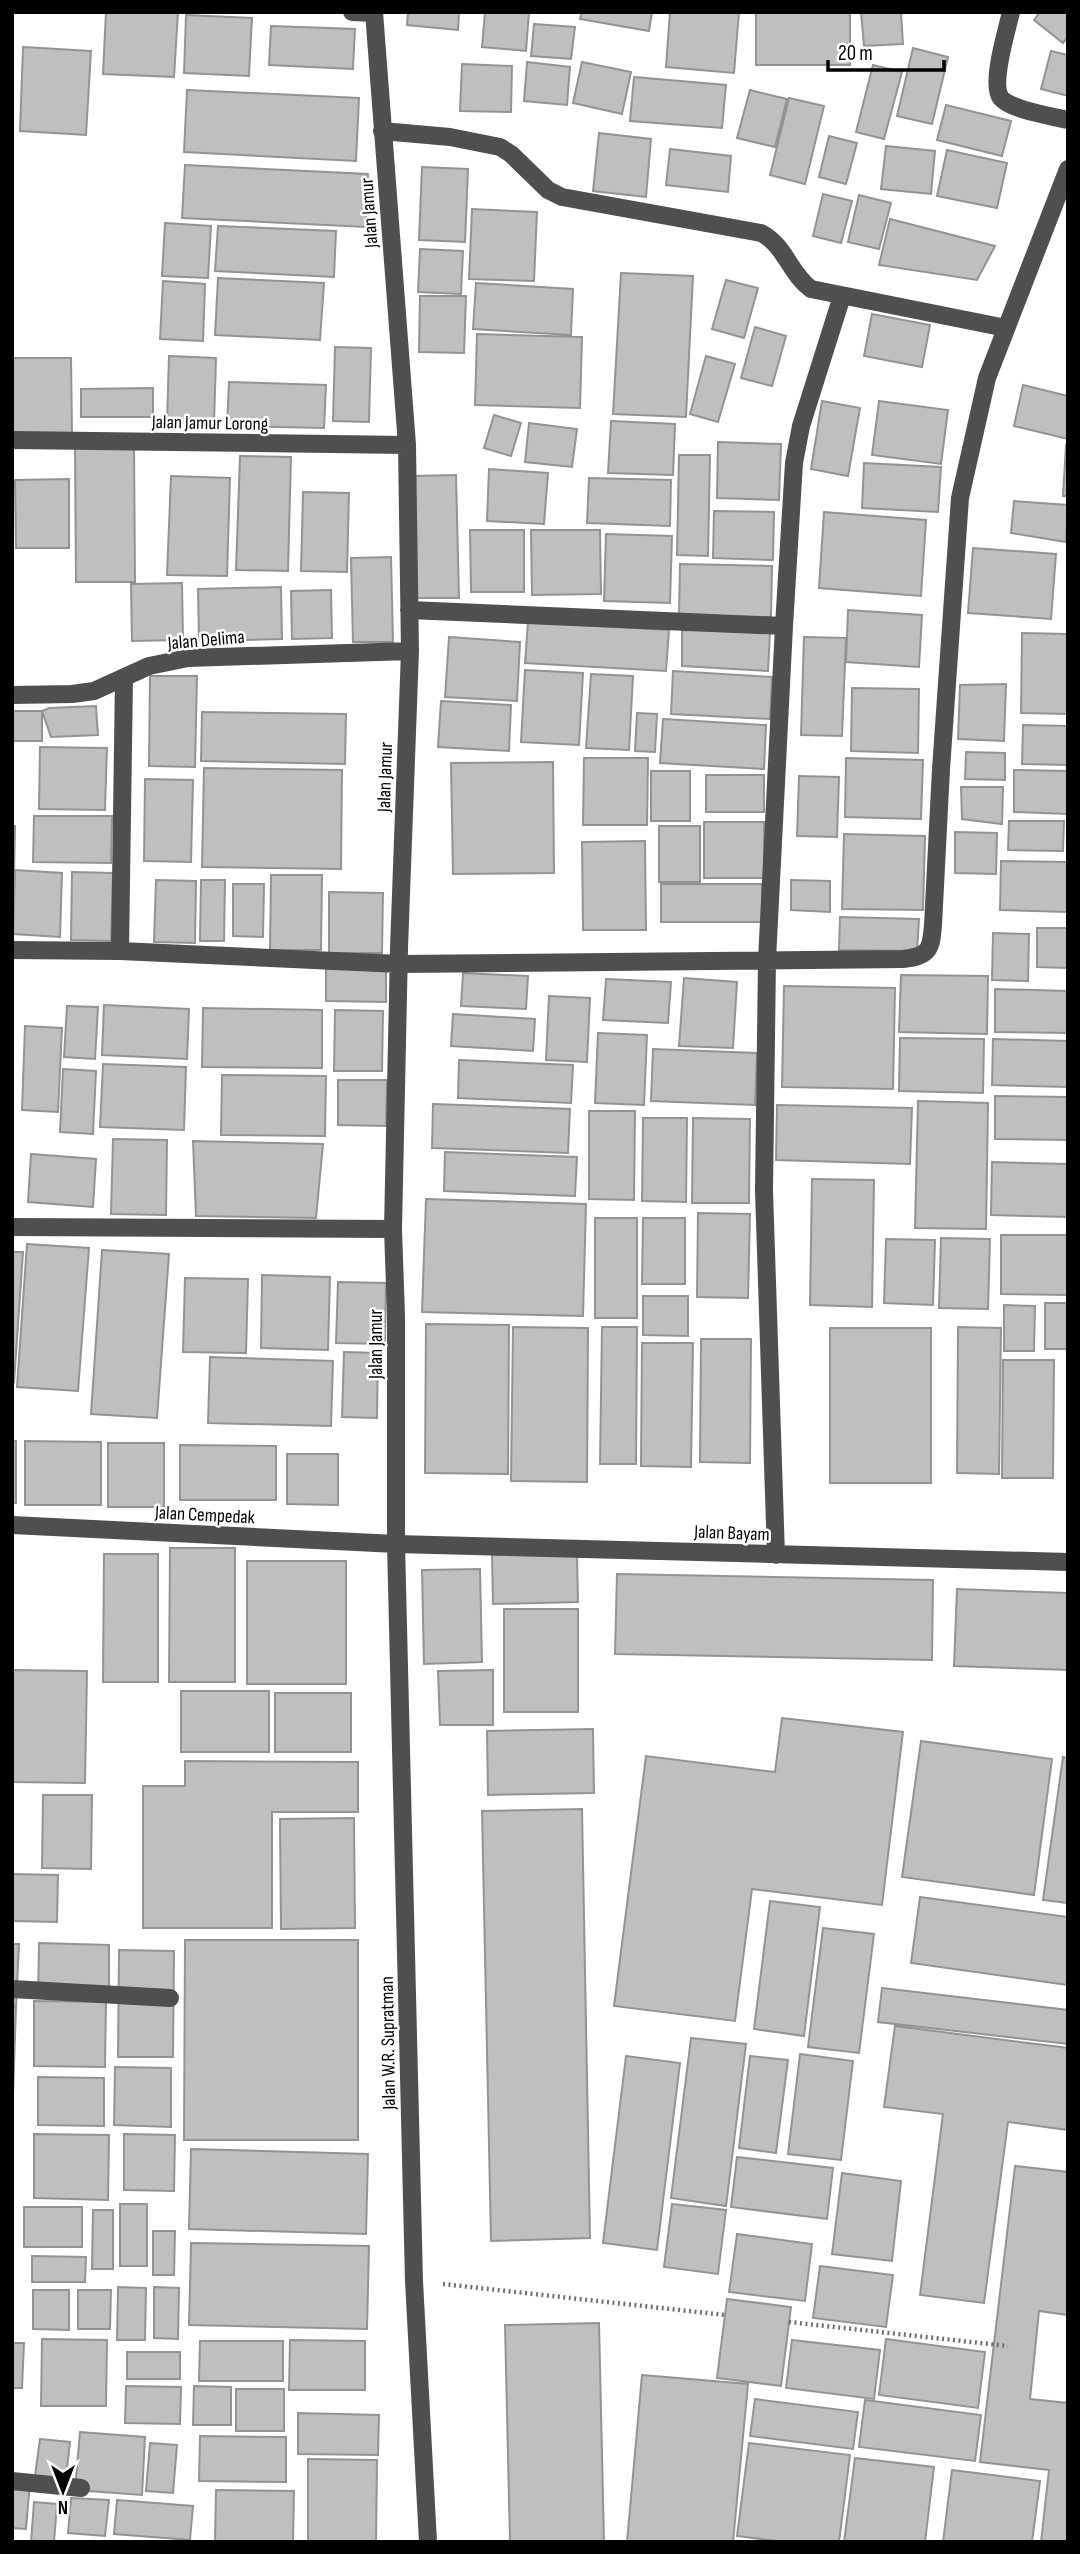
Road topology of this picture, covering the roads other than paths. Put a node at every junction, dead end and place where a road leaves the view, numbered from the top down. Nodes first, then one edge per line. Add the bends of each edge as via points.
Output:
1 (352, 12) edge
2 (1011, 12) edge
3 (374, 13) edge
4 (1068, 120) edge
5 (382, 131) junction
6 (1068, 169) edge
7 (842, 296) junction
8 (1006, 328) junction
9 (12, 440) edge
10 (407, 445) junction
11 (409, 610) junction
12 (784, 626) junction
13 (410, 651) junction
14 (124, 678) junction
15 (12, 695) edge
16 (12, 950) edge
17 (120, 951) junction
18 (767, 960) junction
19 (400, 964) junction
20 (12, 1227) edge
21 (393, 1229) junction
22 (12, 1525) edge
23 (396, 1544) junction
24 (776, 1555) junction
25 (1068, 1562) edge
26 (12, 1989) edge
27 (170, 1998) dead end
28 (12, 2481) edge
29 (81, 2488) dead end
30 (428, 2542) edge

1 - 3 street
2 - 4 street via 997,78 999,94 1011,104
3 - 5 street, Jalan Jamur
5 - 7 street via 500,147 562,197 761,233 772,239 803,283
5 - 10 street, Jalan Jamur
6 - 8 street
7 - 8 street
7 - 12 street via 794,463
8 - 18 street via 987,378 960,498 931,946 925,954 910,958
9 - 10 street, Jalan Jamur Lorong
10 - 11 street, Jalan Jamur
11 - 12 street
11 - 13 street, Jalan Jamur
12 - 18 street
13 - 14 street, Jalan Delima via 188,659 149,666
13 - 19 street, Jalan Jamur
14 - 15 street, Jalan Delima via 83,693
14 - 17 street
16 - 17 street
17 - 19 street
18 - 19 street
18 - 24 street via 764,1191
19 - 21 street, Jalan Jamur
20 - 21 street
21 - 23 street, Jalan Jamur
22 - 23 street, Jalan Cempedak
23 - 24 street, Jalan Bayam
23 - 30 street, Jalan W.R. Supratman via 414,2281
24 - 25 street, Jalan Bayam
26 - 27 street
28 - 29 street

